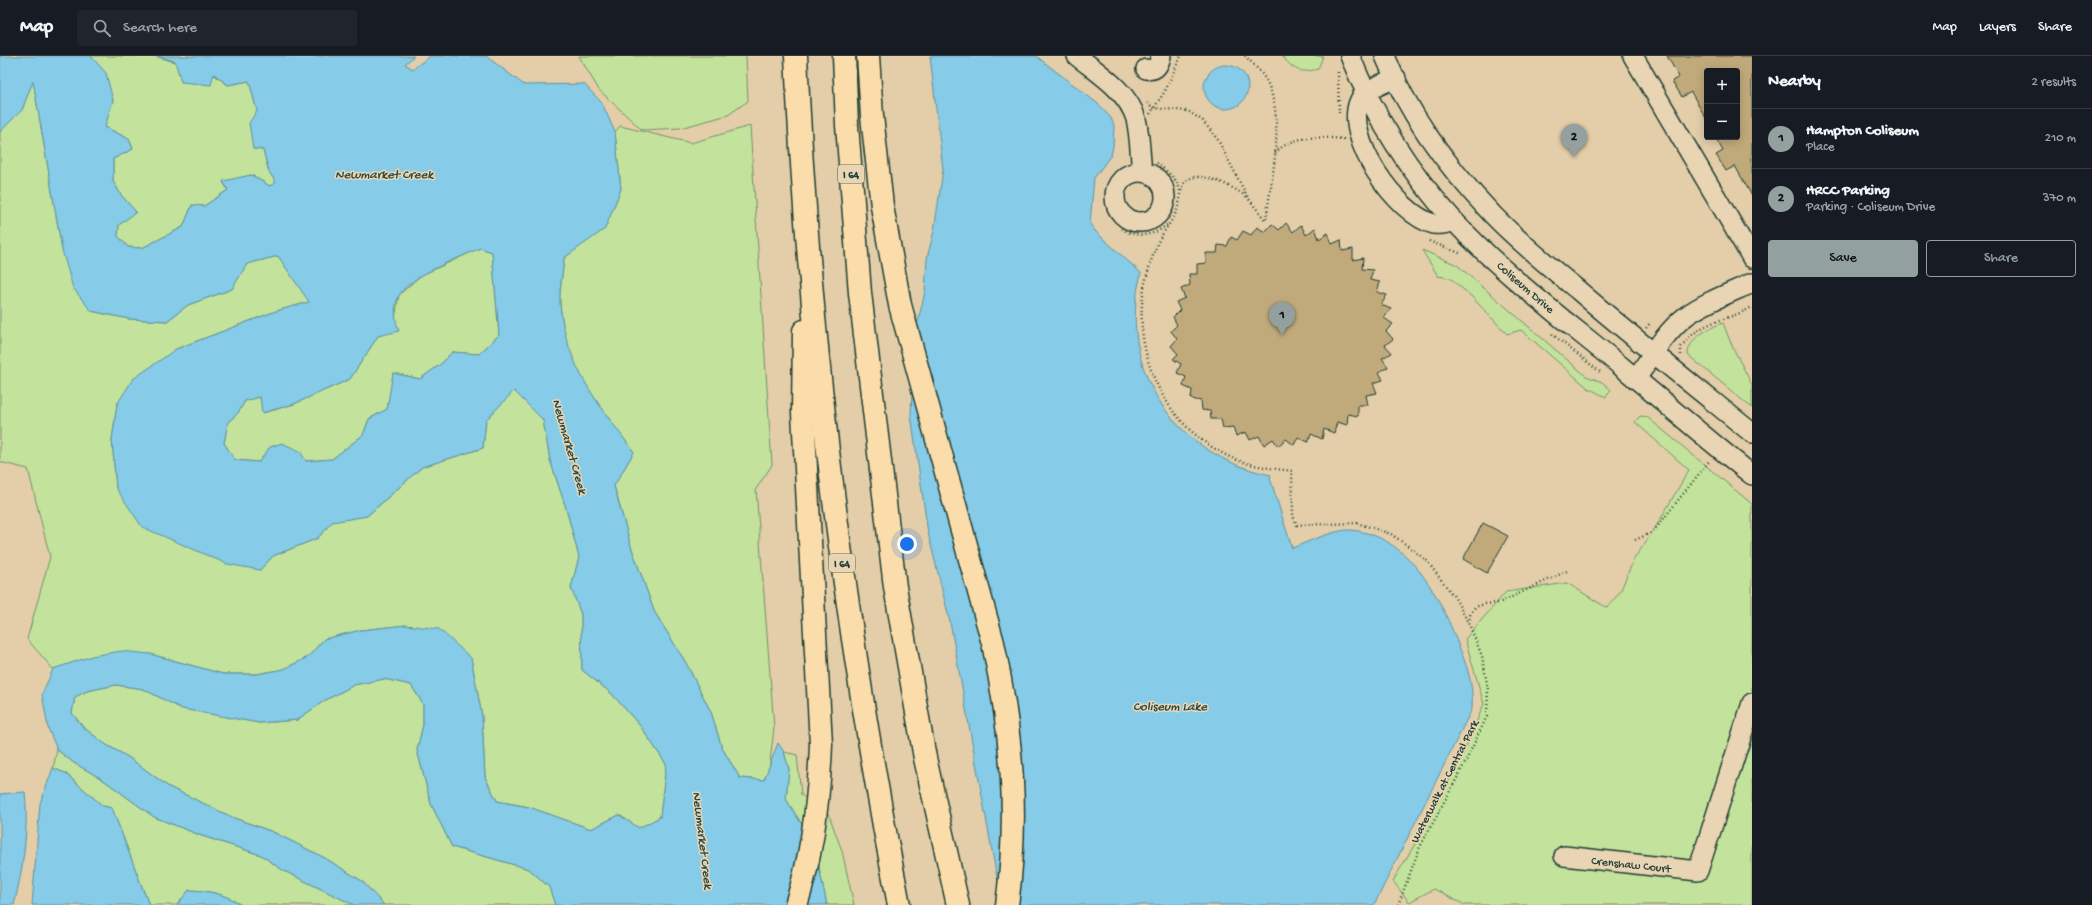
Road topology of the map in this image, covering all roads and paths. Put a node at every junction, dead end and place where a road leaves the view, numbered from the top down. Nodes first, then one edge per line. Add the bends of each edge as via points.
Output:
1 (796, 56) edge
2 (844, 56) edge
3 (868, 56) edge
4 (1077, 56) edge
5 (1161, 56) edge
6 (1181, 56) edge
7 (1245, 56) edge
8 (1350, 56) edge
9 (1385, 56) edge
10 (1633, 56) edge
11 (1146, 69) dead end
12 (1396, 78) junction
13 (1367, 92) junction
14 (1144, 98) dead end
15 (1154, 108) junction
16 (1149, 120) dead end
17 (1345, 139) dead end
18 (1275, 153) junction
19 (1148, 165) junction
20 (1180, 192) junction
21 (1248, 198) junction
22 (807, 218) junction
23 (1126, 218) junction
24 (1454, 221) junction
25 (1170, 223) junction
26 (1752, 258) edge
27 (1752, 283) edge
28 (1752, 307) edge
29 (1654, 354) junction
30 (1682, 358) dead end
31 (1636, 379) junction
32 (1752, 433) edge
33 (1712, 458) dead end
34 (1752, 475) edge
35 (1635, 540) dead end
36 (1569, 570) dead end
37 (1469, 624) junction
38 (1752, 703) edge
39 (1564, 856) dead end
40 (796, 905) edge
41 (899, 905) edge
42 (958, 905) edge
43 (1007, 905) edge
44 (1398, 905) edge

1 - 22 highway, I 64
2 - 42 highway, I 64 via 860,293 895,587 925,758
3 - 43 highway via 882,206 900,305 993,643 1005,700 1012,753 1013,805 1013,849
4 - 19 street via 1129,102
5 - 11 street via 1156,68
6 - 15 path
7 - 18 path via 1267,81 1276,111
8 - 13 street, Coliseum Drive
9 - 12 street
10 - 26 street
12 - 13 street
12 - 29 street via 1432,140 1494,216
13 - 24 street, Coliseum Drive via 1404,157
13 - 24 street via 1360,98 1357,119 1360,139 1379,177 1401,204 1420,218 1434,224
14 - 15 path
15 - 16 path
15 - 21 path via 1188,111 1203,121 1218,140
17 - 18 path via 1306,138 1281,147
18 - 21 path via 1266,221
19 - 20 path via 1176,180
19 - 23 street via 1126,176 1116,189 1116,205
19 - 23 street via 1161,183 1166,198 1164,206 1161,212 1148,221 1133,222
20 - 21 path via 1182,184 1190,178 1199,176 1224,183
20 - 25 path, Waterwalk at Central Park via 1180,203
22 - 40 highway via 803,413 821,744 819,791 810,849
22 - 41 highway, I 64 via 817,339 847,604 869,746
23 - 25 path via 1121,228 1138,235 1160,230
24 - 31 street, Coliseum Drive via 1526,288
25 - 37 path, Waterwalk at Central Park via 1158,242 1145,282 1142,331 1149,367 1172,410 1202,441 1222,454 1255,466 1292,471 1293,516 1297,524 1357,523 1392,534 1437,574 1455,598
27 - 29 street via 1699,307 1684,317
28 - 30 path via 1738,316 1710,323 1695,332 1681,347
29 - 31 street
29 - 32 street
31 - 34 street, Coliseum Drive
33 - 35 path via 1657,527 1651,533
36 - 37 path via 1499,603 1475,607 1470,615
37 - 44 path, Waterwalk at Central Park via 1482,656 1487,678 1487,716 1420,846
38 - 39 street, Crenshaw Court via 1698,871

